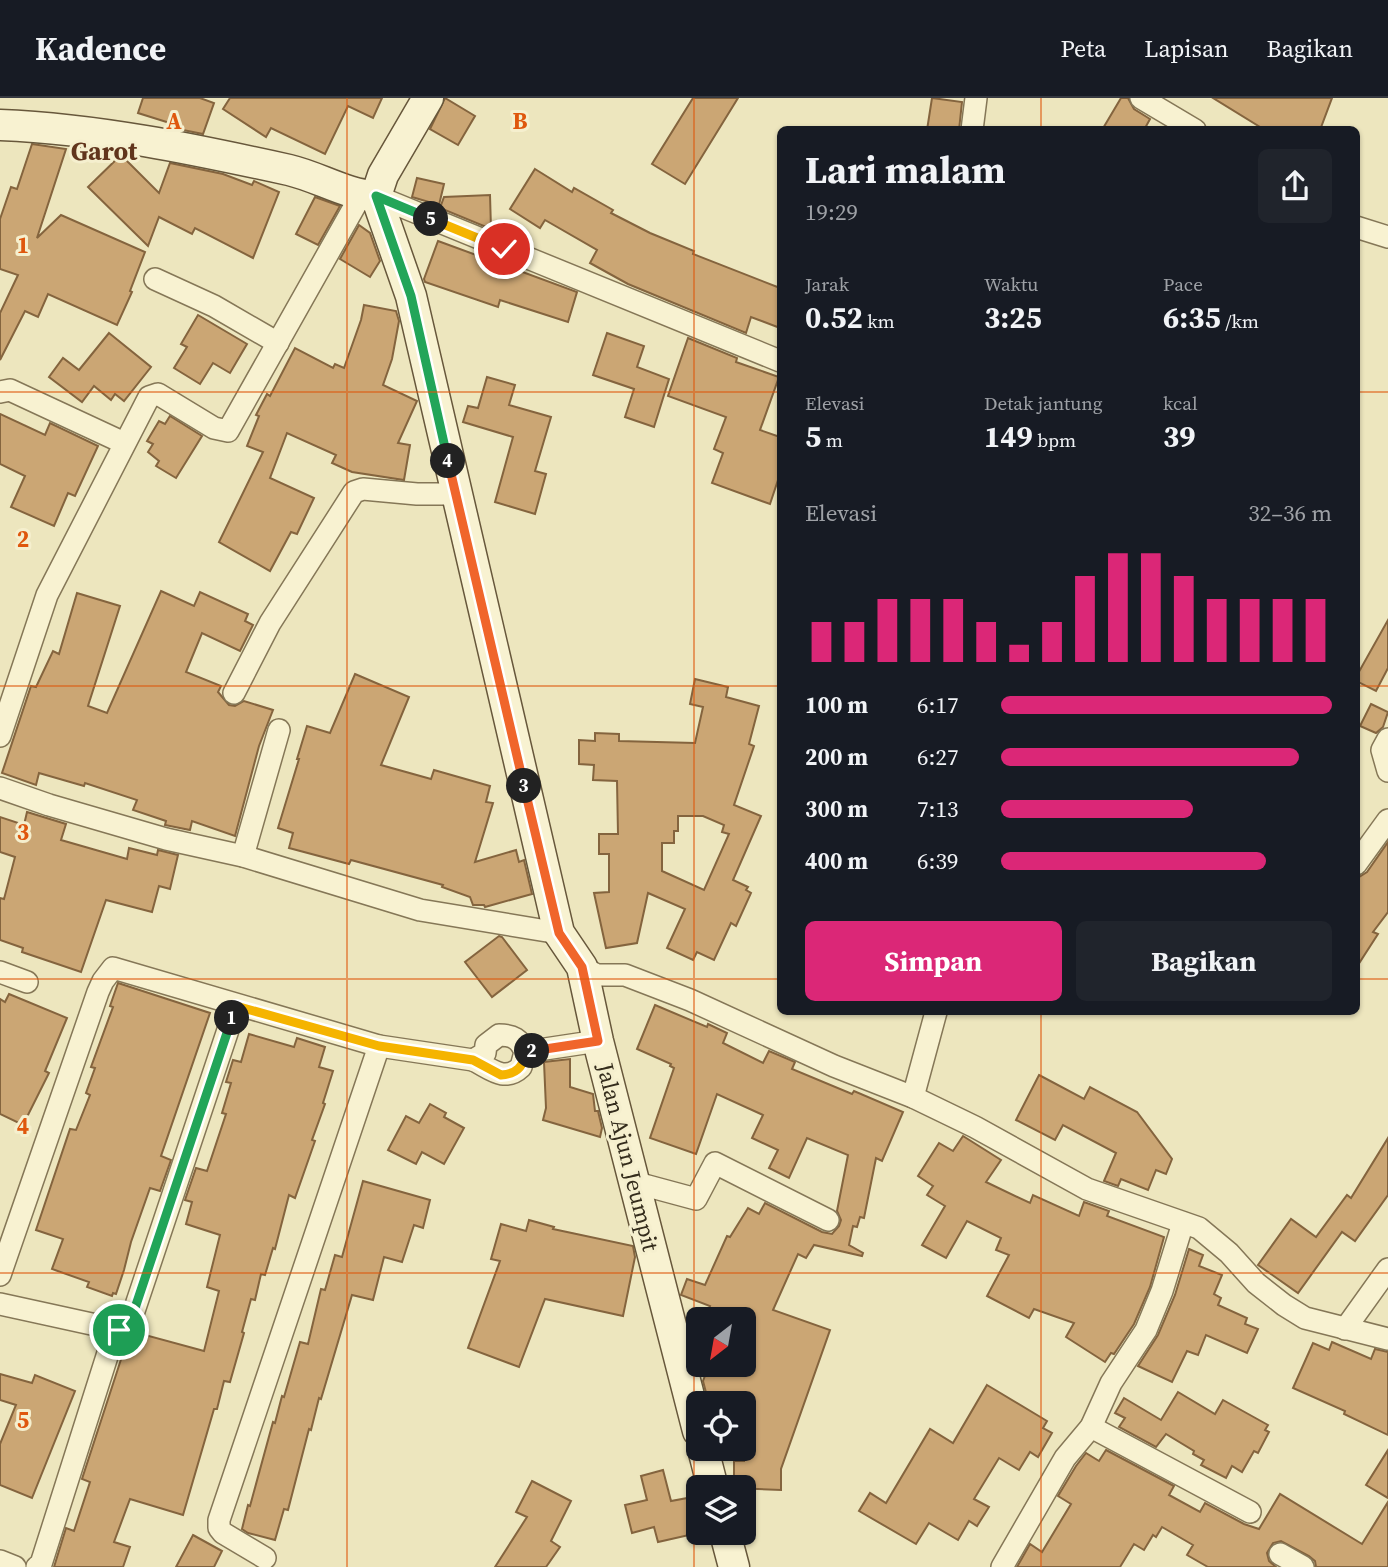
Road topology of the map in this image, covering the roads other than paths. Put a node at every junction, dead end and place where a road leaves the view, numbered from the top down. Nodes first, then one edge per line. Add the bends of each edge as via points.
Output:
1 (428, 98) edge
2 (976, 98) edge
3 (1141, 98) edge
4 (0, 125) edge
5 (972, 126) edge
6 (1188, 126) edge
7 (386, 202) junction
8 (1360, 229) edge
9 (1388, 237) edge
10 (155, 279) dead end
11 (278, 344) junction
12 (777, 360) edge
13 (0, 391) edge
14 (124, 443) junction
15 (456, 494) junction
16 (234, 693) dead end
17 (279, 730) dead end
18 (0, 736) edge
19 (1388, 739) edge
20 (1388, 771) edge
21 (0, 788) edge
22 (1388, 820) edge
23 (243, 856) junction
24 (1360, 858) edge
25 (559, 933) junction
26 (590, 971) junction
27 (0, 972) edge
28 (27, 982) dead end
29 (236, 1006) junction
30 (935, 1015) edge
31 (598, 1041) junction
32 (379, 1046) junction
33 (525, 1052) junction
34 (473, 1060) junction
35 (913, 1097) junction
36 (633, 1182) junction
37 (828, 1220) dead end
38 (1182, 1223) junction
39 (1388, 1269) edge
40 (0, 1275) edge
41 (0, 1304) edge
42 (1345, 1329) junction
43 (1388, 1339) edge
44 (107, 1353) dead end
45 (688, 1391) edge
46 (1091, 1427) junction
47 (1250, 1512) dead end
48 (728, 1545) edge
49 (1280, 1554) dead end
50 (265, 1558) dead end
51 (0, 1561) edge
52 (15, 1567) edge
53 (37, 1567) edge
54 (734, 1567) edge
55 (1002, 1567) edge
56 (1303, 1567) edge

1 - 7 street via 383,175
2 - 5 street
3 - 6 street
4 - 7 street via 102,133 184,147 300,173
7 - 11 street
7 - 12 street
7 - 15 street, Jalan Ajun Jeumpit
8 - 9 street
10 - 11 street via 214,306
11 - 14 street via 228,431 214,428 158,394 149,397
13 - 14 street via 10,390
14 - 18 street via 47,595
15 - 16 street via 354,492 270,623
15 - 25 street, Jalan Ajun Jeumpit
17 - 23 street
19 - 20 street via 1382,750
21 - 23 street via 166,839
22 - 24 street
23 - 25 street via 420,910
25 - 26 street, Jalan Ajun Jeumpit
26 - 31 street, Jalan Ajun Jeumpit
26 - 35 street via 625,975 690,1000
27 - 28 street
29 - 32 street
29 - 40 street via 113,968 98,992
29 - 41 street via 126,1328
30 - 35 street
31 - 33 street
31 - 36 street, Jalan Ajun Jeumpit
32 - 34 street
32 - 50 street via 219,1520 223,1533
33 - 34 street via 521,1067 509,1074 495,1073
33 - 34 street via 516,1038 499,1035 486,1045 485,1054
35 - 38 street via 1087,1189
36 - 37 street via 696,1199 715,1163
36 - 45 street, Jalan Ajun Jeumpit
38 - 42 street via 1199,1228 1283,1305 1305,1318
38 - 46 street via 1146,1330 1111,1384
39 - 42 street
42 - 43 street
44 - 53 street
46 - 47 street
46 - 55 street via 1065,1458
48 - 54 street
49 - 56 street
51 - 52 street

